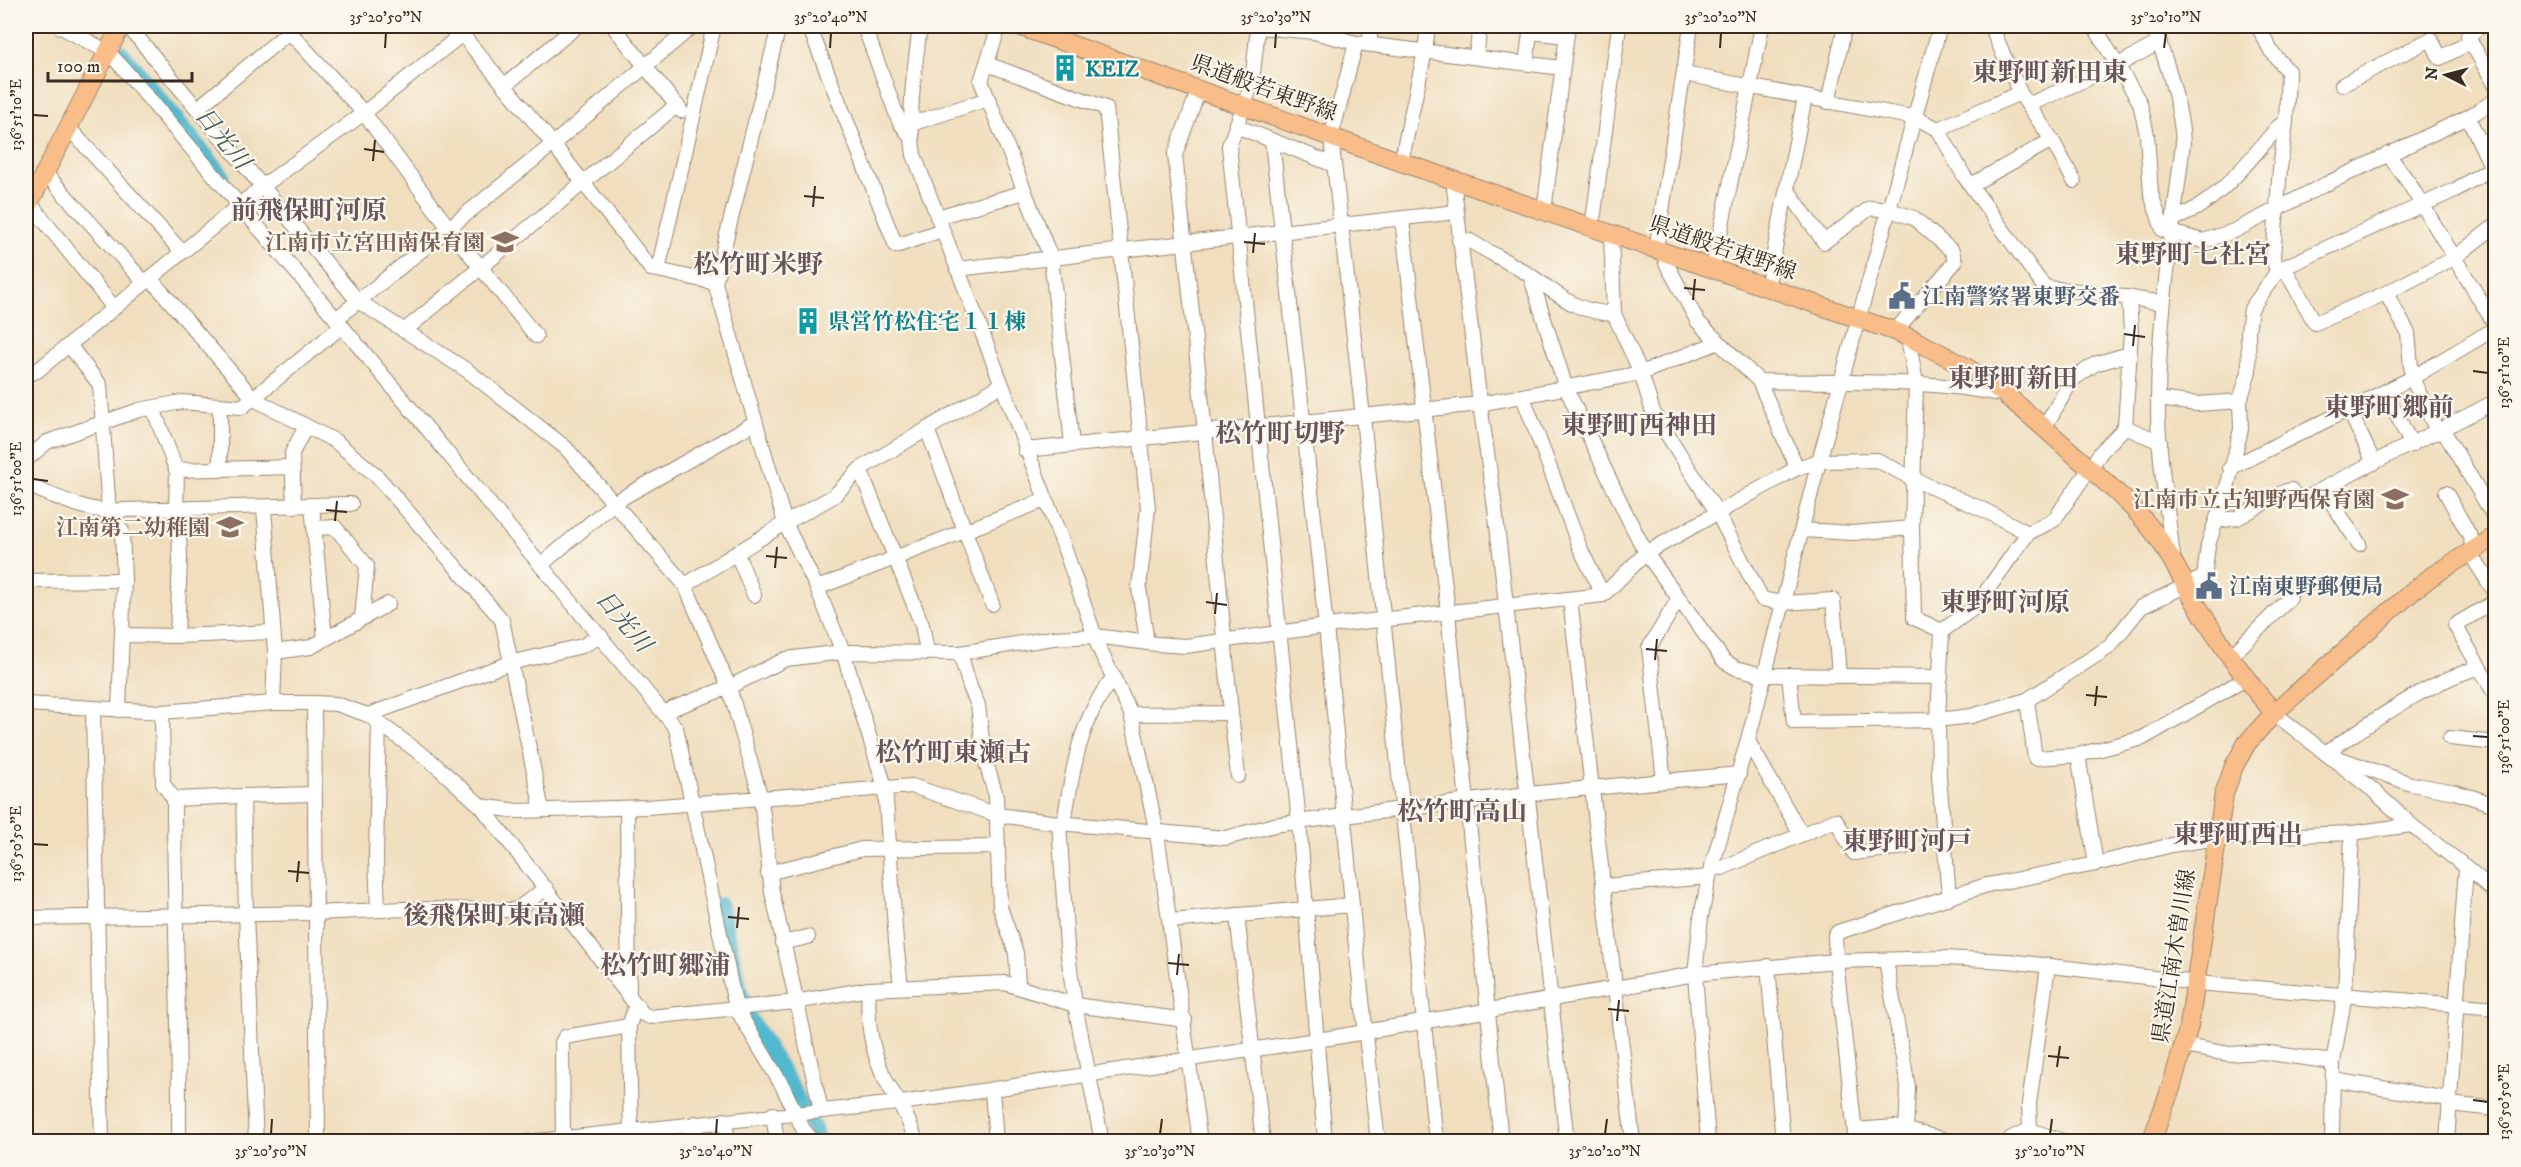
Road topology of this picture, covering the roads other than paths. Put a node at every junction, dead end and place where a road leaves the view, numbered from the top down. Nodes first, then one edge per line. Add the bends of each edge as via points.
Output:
1 (59, 26) edge
2 (577, 26) edge
3 (613, 26) edge
4 (693, 26) edge
5 (714, 26) edge
6 (779, 26) edge
7 (809, 26) edge
8 (864, 26) edge
9 (920, 26) edge
10 (999, 26) edge
11 (1019, 26) edge
12 (1258, 26) edge
13 (1371, 26) edge
14 (1428, 26) edge
15 (1480, 26) edge
16 (1619, 26) edge
17 (1691, 26) edge
18 (1762, 26) edge
19 (1845, 26) edge
20 (1940, 26) edge
21 (1991, 26) edge
22 (2094, 26) edge
23 (2154, 26) edge
24 (2258, 26) edge
25 (2481, 26) edge
26 (121, 27) edge
27 (290, 28) edge
28 (462, 29) edge
29 (1314, 29) edge
30 (1531, 29) edge
31 (1567, 31) edge
32 (2160, 42) junction
33 (2471, 42) junction
34 (1362, 44) junction
35 (1425, 51) junction
36 (108, 52) junction
37 (1476, 57) junction
38 (1526, 63) junction
39 (987, 64) junction
40 (2118, 65) junction
41 (646, 66) junction
42 (1562, 68) junction
43 (1684, 74) junction
44 (504, 86) junction
45 (2342, 86) dead end
46 (2496, 86) edge
47 (1750, 87) junction
48 (1199, 90) junction
49 (2020, 93) junction
50 (1806, 97) junction
51 (988, 99) junction
52 (2496, 100) edge
53 (1828, 102) junction
54 (677, 105) junction
55 (2028, 105) junction
56 (1244, 106) junction
57 (198, 108) junction
58 (364, 113) junction
59 (2468, 117) junction
60 (1916, 118) junction
61 (2286, 122) junction
62 (692, 124) junction
63 (911, 124) junction
64 (1236, 126) junction
65 (68, 127) junction
66 (1938, 129) junction
67 (1331, 137) junction
68 (912, 139) junction
69 (2052, 140) junction
70 (1272, 141) junction
71 (553, 144) junction
72 (2388, 154) junction
73 (1401, 162) junction
74 (1335, 165) junction
75 (45, 172) junction
76 (1453, 179) junction
77 (2074, 182) dead end
78 (583, 183) junction
79 (1971, 185) junction
80 (263, 186) junction
81 (1787, 189) junction
82 (1025, 192) junction
83 (2422, 204) junction
84 (27, 205) edge
85 (240, 205) junction
86 (2277, 208) junction
87 (1890, 210) junction
88 (1544, 211) junction
89 (1456, 212) junction
90 (1402, 219) junction
91 (2174, 219) junction
92 (940, 223) junction
93 (2496, 225) edge
94 (1342, 226) junction
95 (448, 227) junction
96 (1592, 228) junction
97 (1281, 232) junction
98 (1611, 234) junction
99 (2172, 234) junction
100 (1237, 238) junction
101 (1459, 240) junction
102 (1184, 243) junction
103 (1120, 250) junction
104 (1660, 251) junction
105 (182, 252) junction
106 (1051, 258) junction
107 (2454, 258) junction
108 (479, 266) junction
109 (957, 269) junction
110 (1713, 269) junction
111 (658, 270) junction
112 (2280, 270) junction
113 (1530, 275) junction
114 (148, 280) junction
115 (715, 283) junction
116 (1767, 288) junction
117 (2386, 293) junction
118 (2129, 297) junction
119 (2148, 300) junction
120 (358, 301) junction
121 (2163, 303) junction
122 (114, 308) junction
123 (1614, 314) junction
124 (339, 319) junction
125 (1858, 319) junction
126 (2496, 327) edge
127 (404, 330) junction
128 (2131, 332) junction
129 (1901, 334) junction
130 (536, 336) dead end
131 (1719, 342) junction
132 (69, 345) junction
133 (2129, 354) junction
134 (1641, 373) junction
135 (26, 375) edge
136 (2412, 378) junction
137 (1759, 381) junction
138 (1841, 383) junction
139 (1916, 383) junction
140 (1001, 385) junction
141 (1566, 388) junction
142 (2385, 392) junction
143 (2005, 396) junction
144 (1523, 397) junction
145 (254, 399) junction
146 (2157, 399) junction
147 (2240, 401) junction
148 (2496, 401) edge
149 (1480, 404) junction
150 (220, 405) junction
151 (153, 408) junction
152 (1425, 410) junction
153 (2349, 410) junction
154 (1363, 417) junction
155 (104, 421) junction
156 (756, 422) junction
157 (1304, 423) junction
158 (306, 426) junction
159 (2125, 427) junction
160 (1258, 428) junction
161 (927, 429) junction
162 (2044, 429) junction
163 (2440, 431) junction
164 (1206, 432) junction
165 (1141, 440) junction
166 (2160, 442) junction
167 (1072, 444) junction
168 (2412, 445) junction
169 (1026, 450) junction
170 (26, 460) edge
171 (1819, 461) junction
172 (2374, 463) junction
173 (292, 467) junction
174 (1797, 468) junction
175 (2230, 468) junction
176 (2090, 469) junction
177 (176, 470) junction
178 (220, 470) junction
179 (860, 470) junction
180 (1913, 479) junction
181 (26, 485) edge
182 (2323, 489) junction
183 (2446, 493) dead end
184 (1045, 500) junction
185 (615, 502) junction
186 (351, 504) dead end
187 (312, 506) junction
188 (294, 507) junction
189 (264, 508) junction
190 (177, 509) junction
191 (109, 512) junction
192 (1718, 514) junction
193 (2496, 520) edge
194 (2216, 521) junction
195 (785, 523) junction
196 (315, 528) junction
197 (1912, 528) junction
198 (1802, 530) junction
199 (966, 532) junction
200 (2028, 533) junction
201 (2496, 536) edge
202 (2360, 544) dead end
203 (2473, 550) junction
204 (1646, 553) junction
205 (737, 554) junction
206 (897, 559) junction
207 (2173, 560) junction
208 (544, 563) junction
209 (124, 580) junction
210 (26, 581) edge
211 (685, 585) junction
212 (2185, 586) junction
213 (817, 588) junction
214 (2496, 594) edge
215 (754, 595) dead end
216 (1603, 595) junction
217 (1679, 598) junction
218 (2290, 598) dead end
219 (1570, 599) junction
220 (2496, 601) edge
221 (1782, 603) junction
222 (388, 604) dead end
223 (992, 604) dead end
224 (1506, 607) junction
225 (1448, 613) junction
226 (363, 618) junction
227 (1383, 620) junction
228 (1326, 626) junction
229 (1942, 631) junction
230 (273, 632) junction
231 (1280, 632) junction
232 (122, 635) junction
233 (177, 636) junction
234 (601, 636) junction
235 (1095, 636) junction
236 (325, 639) junction
237 (1226, 639) junction
238 (1147, 643) junction
239 (927, 651) junction
240 (275, 652) junction
241 (843, 652) junction
242 (960, 653) junction
243 (2230, 657) junction
244 (510, 663) junction
245 (2478, 668) junction
246 (1763, 675) junction
247 (1789, 675) junction
248 (1839, 676) junction
249 (1941, 676) junction
250 (1113, 677) junction
251 (2245, 679) junction
252 (729, 687) junction
253 (2496, 696) edge
254 (2027, 700) junction
255 (273, 703) junction
256 (314, 703) junction
257 (26, 704) edge
258 (93, 709) junction
259 (119, 710) junction
260 (162, 712) junction
261 (668, 712) junction
262 (1232, 713) junction
263 (2274, 713) junction
264 (1131, 714) junction
265 (374, 718) junction
266 (1938, 720) junction
267 (2450, 738) dead end
268 (1748, 741) junction
269 (2496, 743) edge
270 (2325, 753) junction
271 (2078, 755) junction
272 (1738, 774) junction
273 (1238, 776) dead end
274 (1664, 781) junction
275 (885, 787) junction
276 (1592, 789) junction
277 (1528, 794) junction
278 (313, 795) junction
279 (243, 796) junction
280 (174, 799) junction
281 (761, 799) junction
282 (1467, 802) junction
283 (696, 804) junction
284 (2496, 805) edge
285 (481, 806) junction
286 (627, 808) junction
287 (1403, 809) junction
288 (542, 810) junction
289 (998, 815) junction
290 (1344, 816) junction
291 (1299, 822) junction
292 (1062, 823) junction
293 (2411, 825) junction
294 (1157, 833) junction
295 (2352, 833) junction
296 (1801, 834) junction
297 (2217, 838) junction
298 (998, 847) junction
299 (1905, 847) dead end
300 (890, 848) junction
301 (2096, 864) junction
302 (2466, 867) junction
303 (1710, 872) junction
304 (768, 873) junction
305 (1603, 886) junction
306 (546, 888) junction
307 (2496, 893) edge
308 (1949, 898) junction
309 (1352, 905) junction
310 (378, 909) junction
311 (1305, 909) junction
312 (315, 913) junction
313 (246, 914) junction
314 (174, 915) junction
315 (1237, 915) junction
316 (97, 916) junction
317 (26, 918) edge
318 (1170, 921) junction
319 (808, 937) dead end
320 (782, 943) junction
321 (1886, 960) junction
322 (1836, 961) junction
323 (1768, 966) junction
324 (2048, 966) junction
325 (1695, 974) junction
326 (2197, 983) junction
327 (1018, 985) junction
328 (901, 987) junction
329 (1614, 988) junction
330 (869, 989) junction
331 (2345, 994) junction
332 (633, 1000) junction
333 (1550, 1000) junction
334 (795, 1002) junction
335 (2456, 1004) junction
336 (1075, 1005) junction
337 (741, 1008) junction
338 (2496, 1008) edge
339 (1486, 1011) junction
340 (1185, 1020) junction
341 (1424, 1020) junction
342 (629, 1026) junction
343 (1367, 1031) junction
344 (1318, 1039) junction
345 (2184, 1046) junction
346 (1254, 1050) junction
347 (1190, 1060) junction
348 (2333, 1062) junction
349 (1090, 1075) junction
350 (2333, 1080) junction
351 (992, 1090) junction
352 (2449, 1101) junction
353 (900, 1102) junction
354 (2496, 1108) edge
355 (821, 1110) junction
356 (801, 1111) junction
357 (773, 1114) junction
358 (723, 1120) junction
359 (695, 1123) junction
360 (2030, 1130) junction
361 (1906, 1131) junction
362 (631, 1136) edge
363 (1855, 1136) edge
364 (563, 1140) edge
365 (528, 1141) edge
366 (102, 1142) edge
367 (179, 1142) edge
368 (256, 1142) edge
369 (318, 1142) edge
370 (695, 1142) edge
371 (729, 1142) edge
372 (777, 1142) edge
373 (814, 1142) edge
374 (916, 1142) edge
375 (996, 1142) edge
376 (1102, 1142) edge
377 (1200, 1142) edge
378 (1263, 1142) edge
379 (1325, 1142) edge
380 (1378, 1142) edge
381 (1436, 1142) edge
382 (1501, 1142) edge
383 (1567, 1142) edge
384 (1633, 1142) edge
385 (1708, 1142) edge
386 (1783, 1142) edge
387 (1954, 1142) edge
388 (2010, 1142) edge
389 (2066, 1142) edge
390 (2151, 1142) edge
391 (2332, 1142) edge
392 (2447, 1142) edge

1 - 36 street
2 - 44 street
3 - 41 street
4 - 41 street
5 - 62 street
6 - 115 street
7 - 92 street via 896,246
8 - 68 street via 898,121
9 - 63 street
10 - 39 street
11 - 48 main road, 県道般若東野線
12 - 29 street
12 - 56 street via 1252,83
13 - 34 street
14 - 35 street
15 - 37 street
16 - 96 street
17 - 43 street
18 - 47 street
19 - 53 street
20 - 60 street
21 - 49 street
22 - 40 street
23 - 32 street
24 - 61 street via 2271,51 2288,71
25 - 33 street via 2468,36
26 - 36 main road
26 - 57 street
27 - 57 street
27 - 58 street
28 - 44 street
28 - 58 street
29 - 34 street
30 - 31 street
30 - 38 street
31 - 42 street
32 - 40 street
32 - 91 street via 2182,128
33 - 45 street via 2440,58 2431,39
33 - 46 street
34 - 35 street
34 - 67 street
35 - 37 street
35 - 73 street
36 - 65 main road
36 - 85 street
37 - 38 street
38 - 42 street
39 - 51 street via 981,81
39 - 103 street via 1106,108
40 - 55 street
40 - 99 street via 2140,103 2147,135 2151,194 2163,230
41 - 54 street
41 - 71 street
42 - 88 street
43 - 47 street
43 - 104 street
44 - 71 street
47 - 50 street
47 - 110 street
48 - 56 main road, 県道般若東野線
48 - 102 street via 1175,154
49 - 55 street
49 - 66 street
50 - 53 street
50 - 81 street
51 - 63 street
51 - 82 street
52 - 59 street
53 - 60 street
54 - 62 street
54 - 78 street
55 - 69 street
56 - 64 street
56 - 67 main road, 県道般若東野線
57 - 80 street
58 - 80 street
58 - 95 street
59 - 72 street
59 - 83 street via 2492,168
60 - 66 street
60 - 87 street
61 - 86 street
61 - 91 street via 2218,194 2192,213
62 - 111 street
63 - 68 street
64 - 70 street
64 - 100 street via 1229,146
65 - 75 main road
65 - 105 street
66 - 79 street
67 - 73 main road, 県道般若東野線
67 - 74 street
68 - 92 street via 914,155
69 - 77 street
69 - 79 street
70 - 74 street
70 - 97 street
71 - 78 street
71 - 95 street
72 - 83 street
72 - 86 street
73 - 76 main road, 県道般若東野線
74 - 94 street
75 - 84 main road
75 - 114 street
76 - 88 main road, 県道般若東野線
76 - 89 street
78 - 108 street
78 - 111 street via 651,269
79 - 118 street via 2042,284 2048,288
80 - 85 street
80 - 120 street
81 - 87 street via 1824,242 1870,208
81 - 116 street
82 - 92 street
82 - 106 street
83 - 107 street
83 - 112 street
84 - 122 street
85 - 105 street
85 - 124 street
86 - 99 street via 2234,231 2203,241
86 - 112 street via 2273,257
87 - 125 street
87 - 129 street via 1914,218 1952,251 1955,262
88 - 96 main road, 県道般若東野線
89 - 90 street
89 - 101 street
90 - 94 street
90 - 152 street
91 - 99 street
92 - 109 street
93 - 107 street
94 - 97 street
94 - 154 street
95 - 108 street
95 - 120 street
96 - 98 main road, 県道般若東野線
97 - 100 street
97 - 157 street
98 - 104 main road, 県道般若東野線
98 - 123 street
99 - 121 street
100 - 102 street
100 - 160 street
101 - 113 street via 1470,241
101 - 149 street
102 - 103 street
102 - 164 street
103 - 106 street
103 - 165 street
104 - 110 main road, 県道般若東野線
104 - 131 street via 1698,322
105 - 114 street
106 - 109 street
106 - 167 street
107 - 117 street
107 - 126 street
108 - 127 street
108 - 130 street
109 - 140 street
110 - 116 main road, 県道般若東野線
111 - 115 street
112 - 117 street via 2315,323
112 - 147 street via 2251,309 2249,371
113 - 123 street via 1569,303 1592,312
113 - 141 street
114 - 122 street
114 - 145 street
115 - 156 street
116 - 125 main road, 県道般若東野線
117 - 136 street via 2408,333
118 - 119 street
118 - 128 street
119 - 121 street
119 - 128 street
120 - 124 street
120 - 127 street
121 - 146 street
122 - 132 street
123 - 134 street
124 - 145 street
124 - 208 street
125 - 129 main road, 県道般若東野線
125 - 138 street
126 - 136 street
127 - 185 street via 468,371 567,448
128 - 133 street
129 - 139 street
129 - 143 main road, 県道般若東野線 via 1980,376
131 - 134 street
131 - 137 street
132 - 135 street via 37,371
132 - 155 street via 100,385
133 - 159 street
133 - 162 street via 2095,364 2072,380
134 - 141 street
134 - 192 street via 1653,412
136 - 142 street
136 - 163 street
137 - 138 street
137 - 174 street
138 - 139 street
138 - 171 street
139 - 143 street
139 - 180 street
140 - 161 street
140 - 169 street
141 - 144 street
141 - 204 street
142 - 153 street
142 - 168 street
143 - 162 main road, 県道般若東野線
144 - 149 street
144 - 216 street via 1580,548
145 - 150 street via 243,407
145 - 158 street
146 - 147 street via 2197,404
146 - 166 street
147 - 175 street via 2241,429
148 - 163 street
149 - 152 street
149 - 224 street
150 - 151 street via 182,402
150 - 178 street
151 - 155 street
151 - 177 street
152 - 154 street
152 - 225 street
153 - 172 street
153 - 175 street
154 - 157 street
154 - 227 street
155 - 170 street via 47,442
155 - 191 street
156 - 185 street
156 - 195 street
157 - 160 street
157 - 228 street
158 - 173 street via 292,453
158 - 244 street via 335,441 391,490 502,620
159 - 166 street
159 - 176 street
160 - 164 street
160 - 231 street
161 - 179 street
161 - 199 street
162 - 176 main road, 県道般若東野線
163 - 168 street
163 - 193 street
164 - 165 street
164 - 237 street
165 - 167 street
165 - 238 street via 1148,508 1139,588
166 - 207 street
167 - 169 street
168 - 172 street
169 - 184 street
171 - 174 street
171 - 180 street via 1877,460
171 - 198 street
172 - 182 street
173 - 178 street
173 - 188 street
174 - 192 street
175 - 194 street
176 - 200 street via 2054,520
176 - 207 main road, 県道般若東野線 via 2152,530
177 - 178 street
177 - 190 street
179 - 195 street via 834,496
179 - 206 street
180 - 197 street
180 - 200 street
181 - 191 street
182 - 194 street via 2300,502 2290,490 2286,491 2237,518
182 - 202 street
183 - 203 street via 2471,538
184 - 199 street
184 - 235 street
185 - 208 street
185 - 211 street
186 - 187 street
187 - 188 street
187 - 196 street
188 - 189 street
189 - 190 street
189 - 230 street
190 - 191 street
190 - 233 street
191 - 209 street via 122,531
192 - 204 street
192 - 221 street via 1761,599
194 - 212 street via 2208,545 2205,577
195 - 205 street
195 - 213 street
196 - 226 street via 335,527 367,566
196 - 236 street
197 - 198 street via 1852,533
197 - 229 street via 1914,618
198 - 221 street
199 - 206 street
199 - 223 street
200 - 229 street via 1975,607
201 - 203 main road, 県道江南木曽川線
203 - 214 street
203 - 263 main road, 県道江南木曽川線 via 2413,591
204 - 216 street
204 - 217 street
205 - 211 street
205 - 215 street
206 - 213 street
206 - 239 street
207 - 212 main road, 県道般若東野線
208 - 234 street
209 - 210 street
209 - 232 street
211 - 252 street
212 - 243 main road, 県道般若東野線
212 - 254 street via 2141,607 2109,647
213 - 241 street
216 - 219 street
217 - 246 street via 1724,661
217 - 274 street via 1649,648
218 - 243 street
219 - 224 street
219 - 276 street
220 - 245 street via 2455,625
221 - 246 street
221 - 248 street via 1833,600
222 - 226 street
224 - 225 street
224 - 277 street
225 - 227 street
225 - 282 street
226 - 236 street
227 - 228 street
227 - 287 street
228 - 231 street
228 - 290 street
229 - 249 street
230 - 233 street
230 - 240 street
231 - 237 street
231 - 291 street
232 - 233 street
232 - 259 street
234 - 244 street via 582,646
234 - 261 street
235 - 238 street
235 - 242 street via 1053,638
235 - 250 street
236 - 240 street via 311,647
237 - 238 street via 1186,646
237 - 262 street
239 - 241 street
239 - 242 street
240 - 255 street
241 - 252 street via 786,659
241 - 275 street
242 - 289 street via 978,705 984,756
243 - 251 main road, 県道般若東野線
244 - 265 street
244 - 288 street
245 - 253 street
245 - 270 street via 2396,708
246 - 247 street
246 - 268 street
247 - 248 street
247 - 266 street via 1794,722
248 - 249 street
249 - 266 street
250 - 264 street
250 - 292 street via 1096,704 1073,763
251 - 263 main road, 県道般若東野線
251 - 271 street via 2143,738
252 - 261 street
252 - 281 street
254 - 266 street via 1971,716
254 - 271 street via 2035,758
255 - 256 street
255 - 260 street
256 - 265 street via 336,704
256 - 278 street
257 - 258 street
258 - 259 street
258 - 316 street
259 - 260 street
260 - 280 street via 163,784
261 - 283 street
262 - 264 street
262 - 273 street
263 - 270 street
263 - 297 main road, 県道江南木曽川線 via 2247,743 2234,766 2224,794
264 - 294 street
265 - 285 street
265 - 310 street
266 - 308 street
267 - 269 street
268 - 272 street
268 - 296 street
270 - 284 street via 2411,784
270 - 293 street
271 - 301 street
272 - 274 street
272 - 303 street
274 - 276 street
275 - 281 street
275 - 289 street via 912,786
275 - 300 street
276 - 277 street
276 - 305 street
277 - 282 street
277 - 333 street
278 - 279 street
278 - 312 street
279 - 280 street
279 - 313 street
280 - 314 street
281 - 283 street
281 - 304 street
282 - 287 street
282 - 339 street
283 - 286 street
283 - 337 street
285 - 288 street
285 - 306 street
286 - 288 street
286 - 332 street
287 - 290 street
287 - 341 street
289 - 292 street
289 - 298 street
290 - 291 street
290 - 309 street
291 - 294 street via 1226,838
291 - 311 street
292 - 294 street
292 - 336 street via 1063,903
293 - 295 street
293 - 302 street
294 - 318 street
295 - 297 street
295 - 331 street
296 - 299 street via 1836,820 1854,853
296 - 303 street
297 - 301 street
297 - 326 main road, 県道江南木曽川線
298 - 300 street
298 - 327 street via 1000,907 1016,953
300 - 304 street via 862,849
300 - 328 street
301 - 308 street via 1987,885
302 - 307 street
302 - 335 street
303 - 305 street
303 - 325 street
304 - 320 street
305 - 329 street
306 - 310 street via 516,910
306 - 332 street
308 - 322 street via 1838,932
309 - 311 street
309 - 343 street
310 - 312 street
311 - 315 street
311 - 344 street
312 - 313 street
312 - 369 street
313 - 314 street
313 - 368 street
314 - 316 street
314 - 367 street
315 - 318 street
315 - 346 street
316 - 317 street
316 - 366 street
318 - 340 street
319 - 320 street
320 - 334 street
321 - 322 street
321 - 324 street via 1944,958
321 - 361 street via 1908,1086
322 - 323 street
322 - 363 street
323 - 325 street
323 - 386 street
324 - 326 street
324 - 360 street via 2029,1104
325 - 329 street
325 - 385 street
326 - 331 street
326 - 345 main road, 県道江南木曽川線
327 - 328 street
327 - 336 street
328 - 330 street
329 - 333 street
329 - 384 street
330 - 334 street
330 - 353 street via 872,1044 880,1068
331 - 335 street
331 - 348 street
332 - 337 street via 650,1017
332 - 342 street
333 - 339 street
333 - 383 street
334 - 337 street
334 - 355 street
335 - 338 street
335 - 352 street
336 - 340 street
336 - 349 street
337 - 356 street
339 - 341 street
339 - 382 street
340 - 347 street
341 - 343 street
341 - 381 street
342 - 362 street
342 - 364 street via 565,1037 562,1042
343 - 344 street
343 - 380 street
344 - 346 street
344 - 379 street
345 - 348 street via 2229,1054 2262,1052
345 - 390 main road, 県道江南木曽川線
346 - 347 street
346 - 378 street
347 - 349 street
347 - 377 street
348 - 350 street
349 - 351 street
349 - 376 street
350 - 352 street
350 - 391 street
351 - 353 street
351 - 375 street
352 - 354 street
352 - 392 street
353 - 355 street
353 - 374 street
355 - 356 street
356 - 357 street
356 - 373 street via 803,1129
357 - 358 street
357 - 372 street
358 - 359 street
358 - 371 street
359 - 362 street
359 - 370 street
360 - 388 street
360 - 389 street
361 - 363 street via 1895,1127
361 - 387 street
362 - 364 street
364 - 365 street

